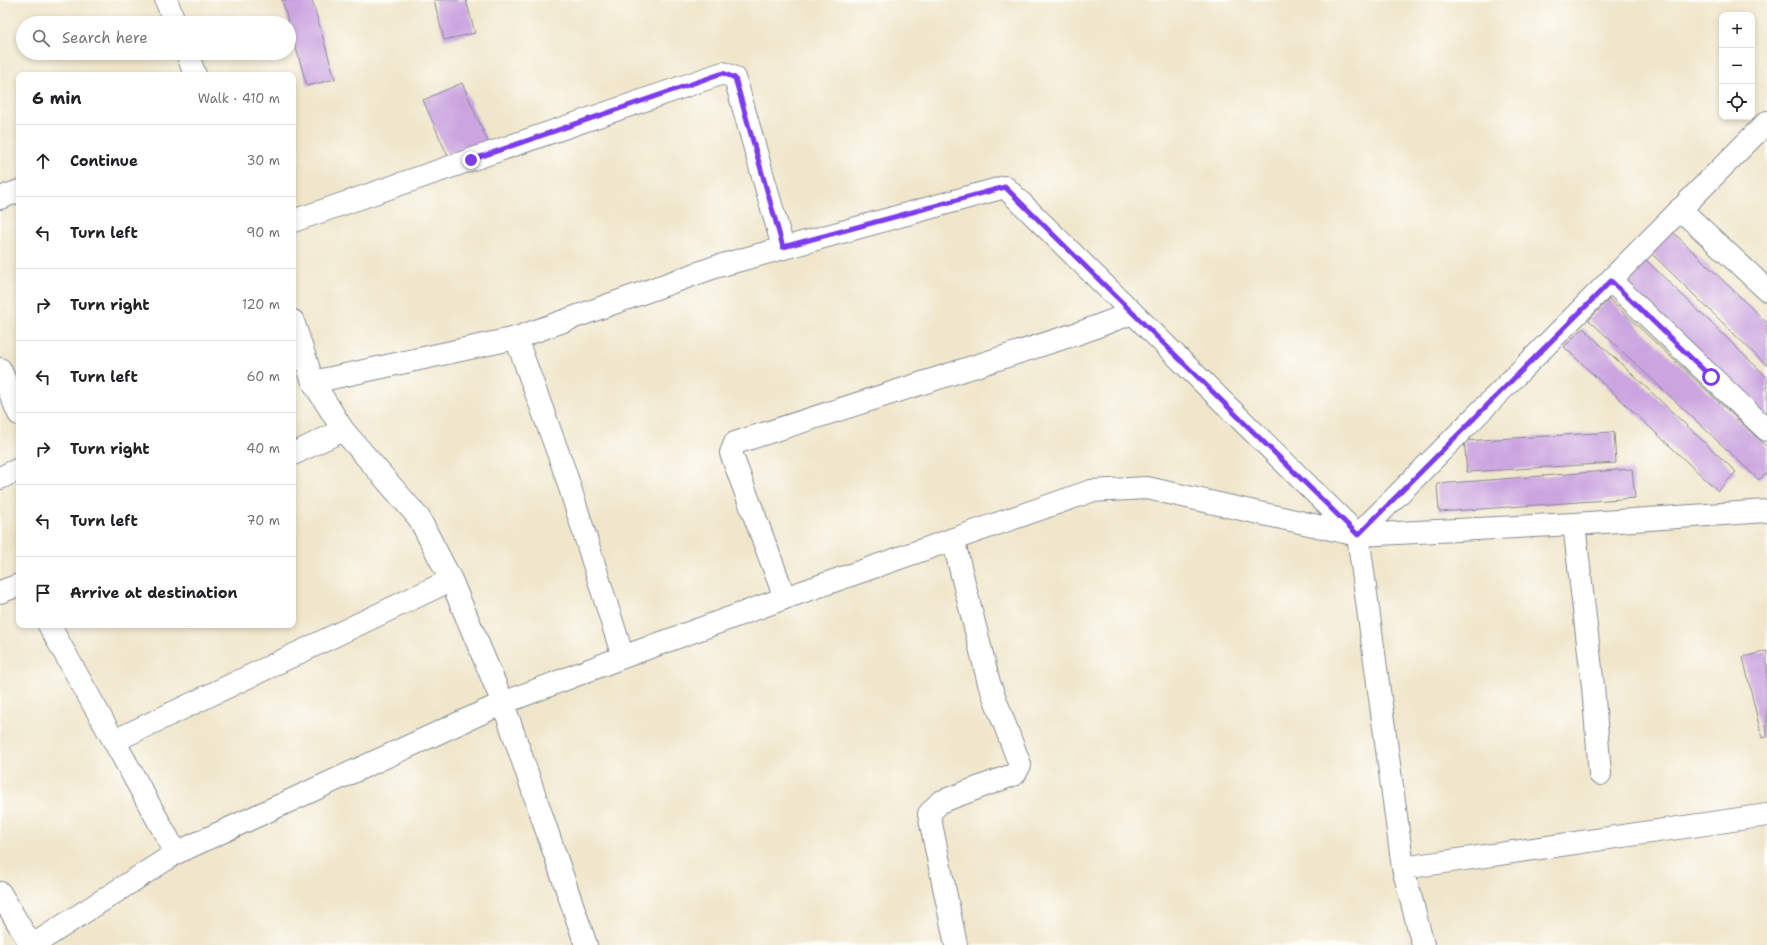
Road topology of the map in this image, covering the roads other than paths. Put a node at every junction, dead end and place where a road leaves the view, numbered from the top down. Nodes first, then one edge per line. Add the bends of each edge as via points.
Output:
1 (166, 0) edge
2 (172, 16) edge
3 (190, 60) edge
4 (194, 72) edge
5 (1767, 122) edge
6 (16, 192) edge
7 (0, 198) edge
8 (1680, 210) junction
9 (296, 220) edge
10 (783, 247) junction
11 (1611, 281) junction
12 (1767, 290) edge
13 (1132, 313) junction
14 (296, 330) edge
15 (516, 338) junction
16 (0, 369) edge
17 (313, 382) junction
18 (16, 407) edge
19 (343, 430) junction
20 (1767, 430) edge
21 (296, 453) edge
22 (16, 470) edge
23 (0, 478) edge
24 (1767, 511) edge
25 (1574, 524) junction
26 (1358, 535) junction
27 (953, 540) junction
28 (451, 580) junction
29 (16, 586) edge
30 (0, 592) edge
31 (785, 598) junction
32 (51, 628) edge
33 (623, 657) junction
34 (503, 703) junction
35 (114, 741) junction
36 (1600, 774) dead end
37 (1767, 815) edge
38 (176, 853) junction
39 (1404, 868) junction
40 (0, 893) edge
41 (32, 945) edge
42 (586, 945) edge
43 (956, 945) edge
44 (1423, 945) edge

1 - 2 street
3 - 4 street
5 - 8 street
6 - 7 street
8 - 11 street
8 - 12 street
9 - 10 street via 723,73 735,78
10 - 13 street via 1005,187
10 - 15 street via 715,267
11 - 20 street
11 - 26 street
13 - 26 street
13 - 31 street via 1085,331 735,443 731,453
14 - 17 street
15 - 17 street
15 - 33 street via 565,472
16 - 18 street
17 - 19 street
19 - 21 street
19 - 28 street via 419,518
22 - 23 street
24 - 25 street
25 - 26 street
25 - 36 street via 1593,686
26 - 27 street via 1148,488 1091,491
26 - 39 street
27 - 31 street
27 - 43 street via 989,683 1020,765 1015,774 940,802 929,814
28 - 34 street
28 - 35 street
29 - 30 street
31 - 33 street
32 - 35 street
33 - 34 street
34 - 38 street
34 - 42 street
35 - 38 street
37 - 39 street
38 - 41 street
39 - 44 street
40 - 41 street

